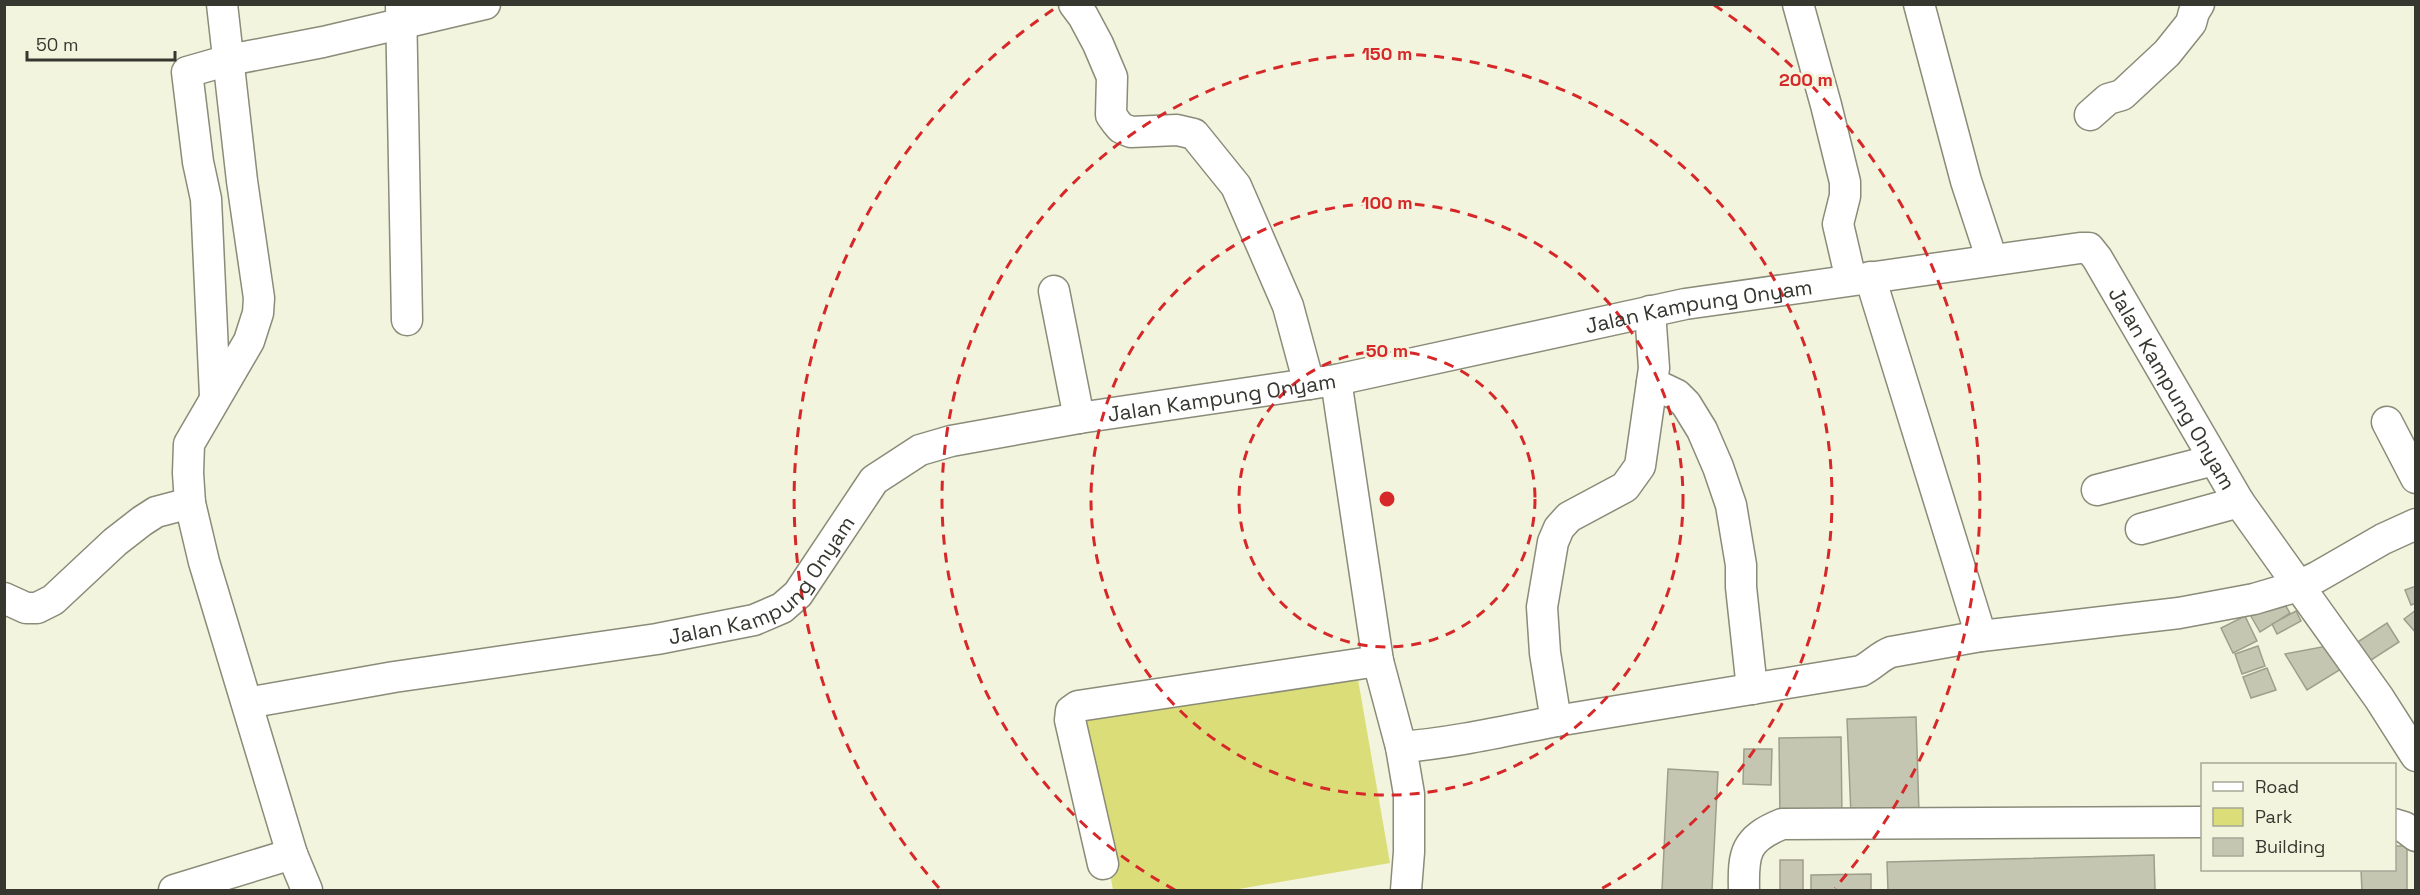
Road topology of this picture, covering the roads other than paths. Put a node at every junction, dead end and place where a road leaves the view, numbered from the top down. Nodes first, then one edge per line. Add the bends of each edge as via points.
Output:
1 (222, 4) edge
2 (485, 4) edge
3 (1074, 4) edge
4 (1798, 4) edge
5 (1919, 4) edge
6 (2199, 4) edge
7 (401, 14) edge
8 (229, 60) junction
9 (2090, 115) dead end
10 (1992, 260) junction
11 (1861, 279) junction
12 (1054, 291) dead end
13 (1650, 311) junction
14 (407, 320) dead end
15 (1323, 382) junction
16 (1652, 383) junction
17 (215, 396) junction
18 (1079, 418) junction
19 (2387, 422) dead end
20 (2214, 460) junction
21 (2415, 478) edge
22 (2097, 490) dead end
23 (2240, 502) junction
24 (190, 503) junction
25 (2415, 524) edge
26 (2141, 530) dead end
27 (2298, 586) junction
28 (4, 598) edge
29 (1981, 636) junction
30 (1378, 661) junction
31 (1752, 689) junction
32 (247, 703) junction
33 (1556, 721) junction
34 (1401, 747) junction
35 (2415, 756) edge
36 (2201, 822) edge
37 (2396, 825) edge
38 (2415, 836) edge
39 (292, 854) junction
40 (1103, 864) dead end
41 (174, 891) edge
42 (307, 891) edge
43 (1406, 891) edge
44 (1744, 891) edge

1 - 8 street
2 - 7 street
3 - 15 street via 1112,77 1111,115 1121,128 1131,132 1177,130 1194,134 1236,186
4 - 11 street via 1845,182 1838,224
5 - 10 street via 1966,181
6 - 9 street via 2191,23 2167,53 2122,95 2108,99
7 - 8 street
7 - 14 street
8 - 17 street via 259,298 249,341
8 - 17 street via 187,72 206,199
10 - 11 street, Jalan Kampung Onyam
10 - 20 street, Jalan Kampung Onyam via 2089,248
11 - 13 street, Jalan Kampung Onyam
11 - 29 street
12 - 18 street
13 - 15 street, Jalan Kampung Onyam
13 - 16 street
15 - 18 street, Jalan Kampung Onyam
15 - 30 street
16 - 31 street via 1686,404 1702,430 1731,505 1741,565
16 - 33 street via 1640,466 1625,487 1569,517 1553,542 1542,607
17 - 24 street via 189,444
18 - 32 street, Jalan Kampung Onyam via 951,441 920,450 896,464 868,487 798,594 782,608 754,620 657,639 394,677
19 - 21 street
20 - 22 street
20 - 23 street, Jalan Kampung Onyam
23 - 26 street
23 - 27 street, Jalan Kampung Onyam
24 - 28 street via 156,512 142,521 45,604 26,608
24 - 32 street
25 - 27 street
27 - 29 street via 2179,613
27 - 35 street, Jalan Kampung Onyam via 2379,698
29 - 31 street via 1891,652 1862,670
30 - 34 street
30 - 40 street via 1078,706 1071,711
31 - 33 street
32 - 39 street
33 - 34 street via 1442,744
34 - 43 street via 1409,794
36 - 44 street via 1782,824 1764,831 1745,855
37 - 38 street
39 - 41 street
39 - 42 street

